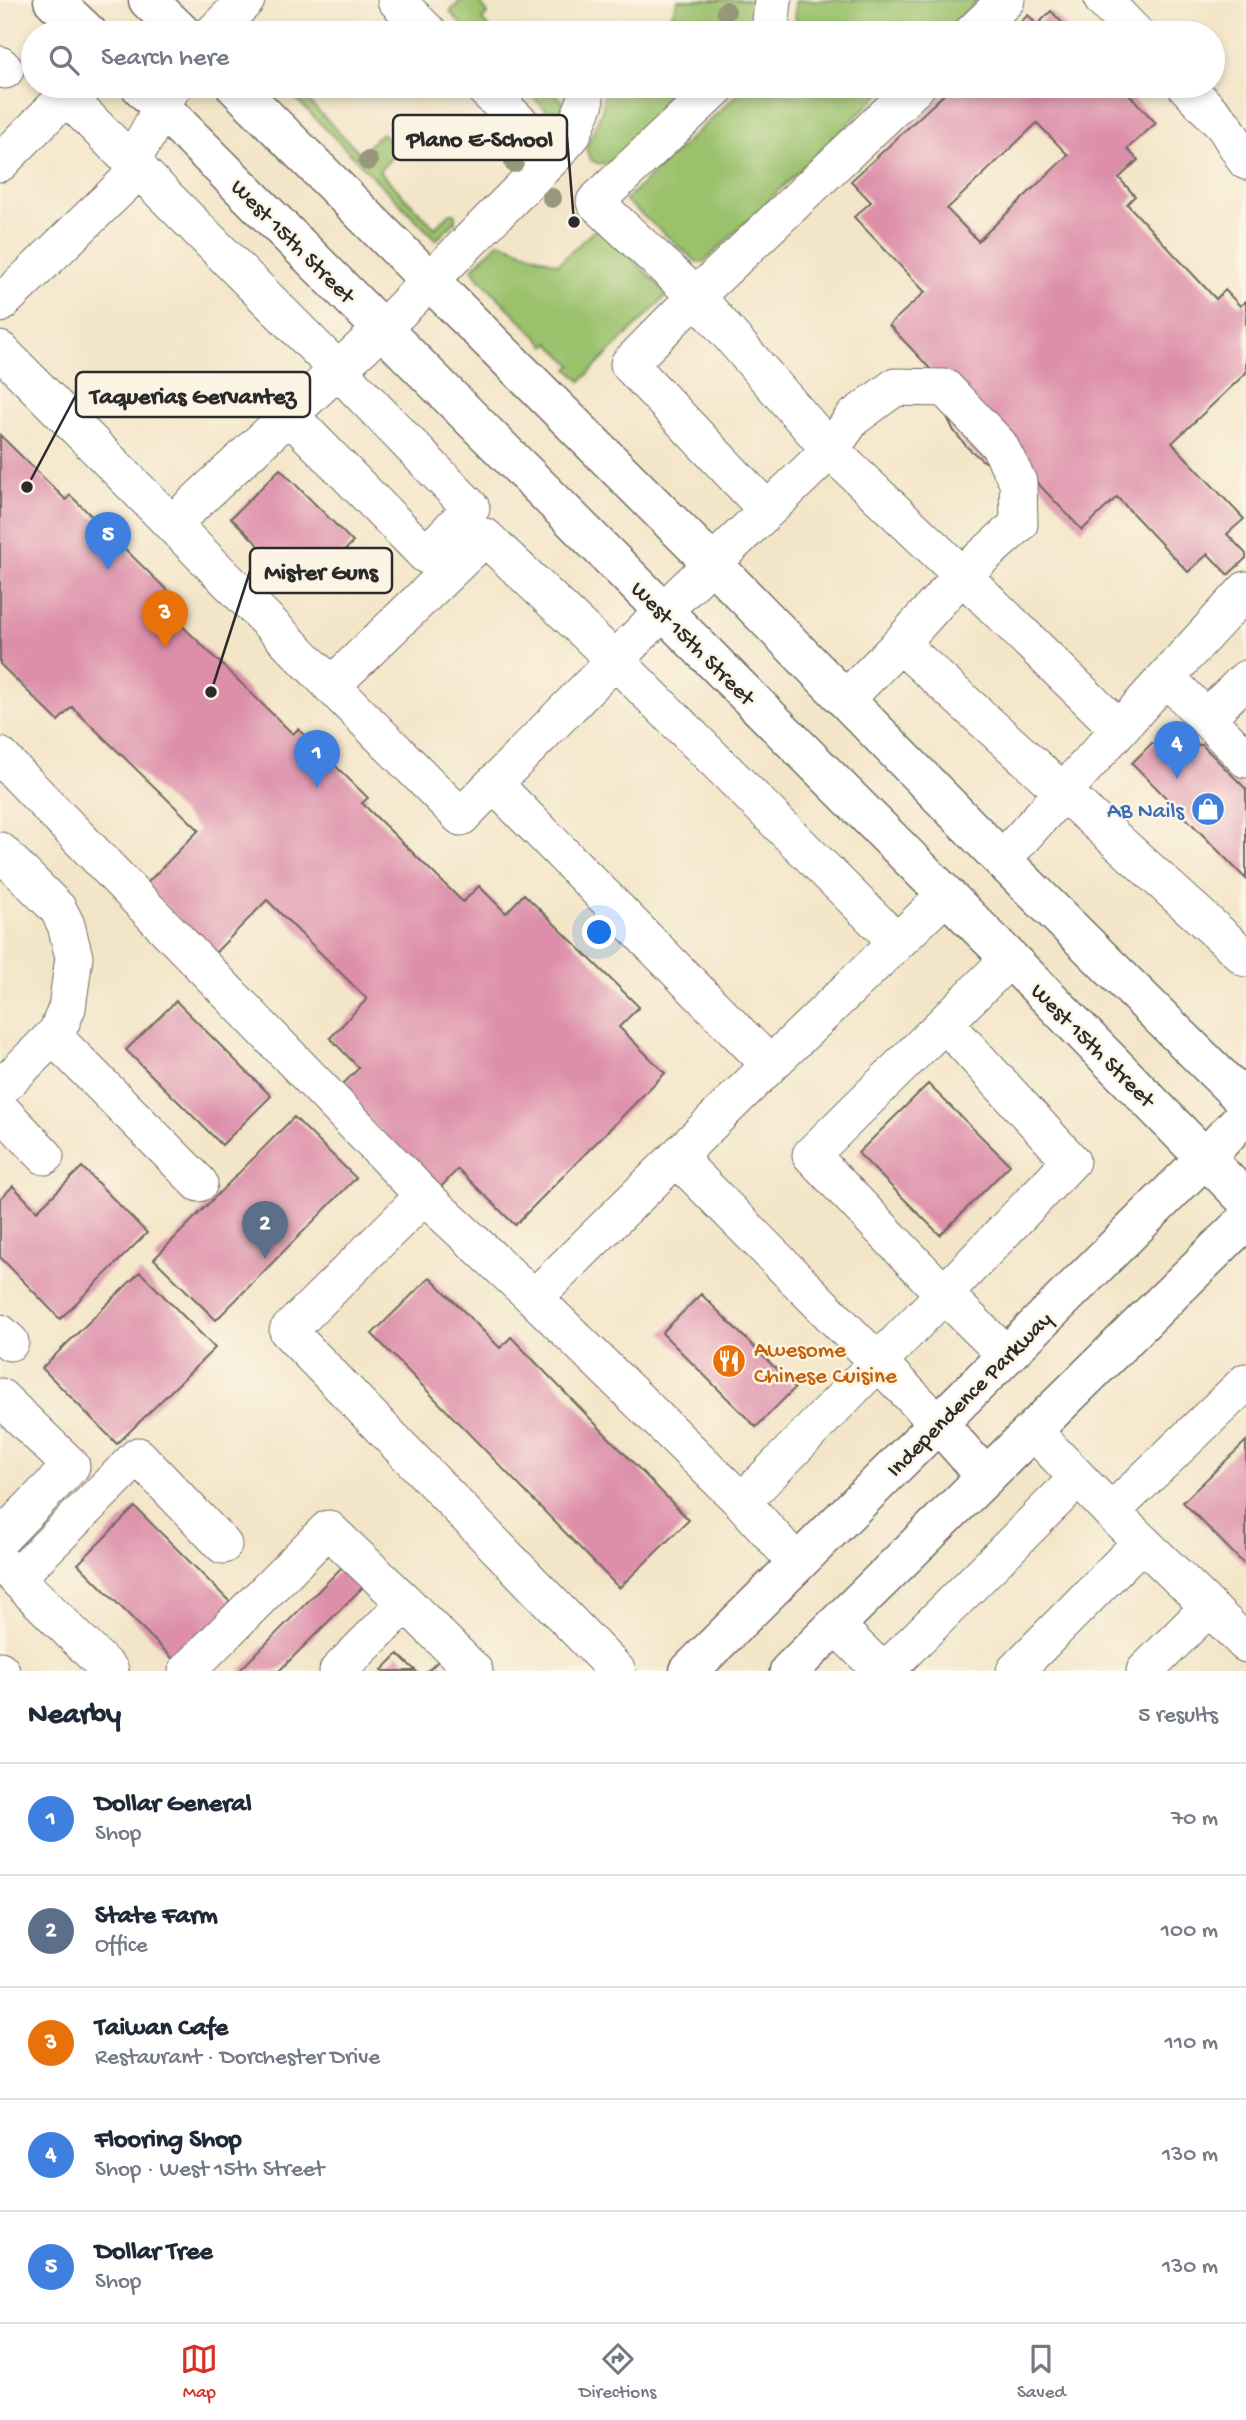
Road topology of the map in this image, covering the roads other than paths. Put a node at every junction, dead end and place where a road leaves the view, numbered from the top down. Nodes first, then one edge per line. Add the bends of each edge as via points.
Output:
1 (53, 0) edge
2 (148, 0) edge
3 (246, 0) edge
4 (396, 0) edge
5 (773, 0) edge
6 (1006, 0) edge
7 (1103, 0) edge
8 (75, 21) edge
9 (170, 21) edge
10 (225, 21) edge
11 (417, 21) edge
12 (771, 21) edge
13 (984, 21) edge
14 (1123, 21) edge
15 (64, 98) edge
16 (68, 98) edge
17 (157, 98) edge
18 (163, 98) edge
19 (247, 98) edge
20 (494, 98) edge
21 (705, 98) edge
22 (904, 98) edge
23 (1197, 98) edge
24 (586, 103) dead end
25 (554, 156) junction
26 (1246, 161) edge
27 (0, 163) edge
28 (135, 164) junction
29 (429, 280) junction
30 (696, 296) junction
31 (0, 304) edge
32 (382, 329) junction
33 (0, 350) edge
34 (338, 370) junction
35 (289, 415) junction
36 (830, 450) junction
37 (766, 509) junction
38 (172, 524) junction
39 (712, 563) junction
40 (962, 575) junction
41 (1246, 590) edge
42 (663, 611) junction
43 (900, 644) junction
44 (615, 660) junction
45 (1166, 677) junction
46 (1246, 679) edge
47 (331, 686) junction
48 (846, 698) junction
49 (1206, 718) junction
50 (1119, 729) junction
51 (0, 756) edge
52 (1246, 759) edge
53 (494, 784) junction
54 (1065, 792) junction
55 (0, 851) edge
56 (1002, 860) junction
57 (946, 895) junction
58 (897, 942) junction
59 (1010, 958) junction
60 (1246, 958) edge
61 (944, 1023) junction
62 (53, 1036) junction
63 (770, 1065) junction
64 (0, 1089) edge
65 (1246, 1102) edge
66 (0, 1109) edge
67 (1246, 1114) edge
68 (45, 1156) dead end
69 (1206, 1157) junction
70 (677, 1158) junction
71 (199, 1183) dead end
72 (424, 1196) junction
73 (1246, 1200) edge
74 (1246, 1220) edge
75 (944, 1294) junction
76 (534, 1298) junction
77 (1006, 1355) junction
78 (880, 1363) junction
79 (1246, 1382) edge
80 (0, 1397) edge
81 (938, 1423) junction
82 (1033, 1431) junction
83 (986, 1477) junction
84 (1078, 1478) junction
85 (742, 1502) junction
86 (1111, 1512) junction
87 (0, 1539) edge
88 (1142, 1542) junction
89 (223, 1545) dead end
90 (797, 1563) junction
91 (8, 1570) edge
92 (406, 1603) junction
93 (1209, 1607) junction
94 (835, 1626) junction
95 (1246, 1644) edge
96 (597, 1664) edge
97 (110, 1671) edge
98 (187, 1671) edge
99 (338, 1671) edge
100 (474, 1671) edge
101 (688, 1671) edge
102 (789, 1671) edge
103 (883, 1671) edge
104 (1015, 1671) edge
105 (1145, 1671) edge

1 - 8 main road
2 - 9 main road
3 - 10 street
4 - 11 street
5 - 12 street
6 - 13 street
7 - 14 street
15 - 27 street
16 - 28 street
17 - 28 street
18 - 32 main road, West 15th Street
19 - 29 main road
20 - 25 street
21 - 30 street via 595,202
22 - 30 street
23 - 26 street via 1225,127
24 - 25 street via 572,135
25 - 29 street
28 - 31 street
28 - 34 street
29 - 32 street
29 - 39 main road
30 - 36 street
30 - 37 street via 629,364
32 - 34 street
32 - 42 main road, West 15th Street
33 - 38 street
34 - 35 street
34 - 35 street via 471,508 426,555
35 - 38 street
36 - 37 street
36 - 40 street
36 - 40 street via 853,418 895,387 945,388 999,445 1018,482 1018,524
37 - 39 street
38 - 47 street
39 - 42 street
39 - 48 main road
40 - 43 street
40 - 50 street
41 - 45 street
42 - 44 street
42 - 57 main road, West 15th Street
43 - 48 street
43 - 54 street
44 - 47 street via 485,537
44 - 53 street
44 - 58 street
45 - 49 street
45 - 50 street
46 - 49 street
47 - 53 street via 461,817
48 - 56 main road
49 - 52 street
50 - 54 street
51 - 72 street
53 - 63 street
54 - 56 street
54 - 60 street
55 - 62 street via 58,909 66,925 74,957 73,978 67,1008
56 - 65 main road
57 - 58 street
57 - 59 main road, West 15th Street
58 - 63 street
59 - 61 street
59 - 69 main road, West 15th Street
61 - 75 street via 1071,1161
61 - 75 street via 811,1155
62 - 64 street
62 - 71 street
63 - 70 street
66 - 68 street
67 - 69 main road, Independence Parkway
69 - 73 main road, West 15th Street
69 - 77 main road, Independence Parkway
70 - 76 street
70 - 78 street
72 - 76 street
72 - 96 street via 288,1331
74 - 82 main road
75 - 77 street
75 - 78 street
76 - 85 street
77 - 81 main road, Independence Parkway
78 - 81 street
78 - 85 street
79 - 86 street
80 - 87 street via 71,1466
81 - 83 main road
81 - 90 main road, Independence Parkway
82 - 83 main road
82 - 84 street
83 - 94 main road
84 - 86 street
84 - 103 street
85 - 90 street
86 - 88 street
88 - 93 street
88 - 104 street
89 - 91 street via 138,1456
90 - 101 main road, Independence Parkway
91 - 97 street
92 - 98 street via 328,1529
92 - 99 street
92 - 100 street
93 - 95 street
93 - 105 street
94 - 102 main road
94 - 103 street

